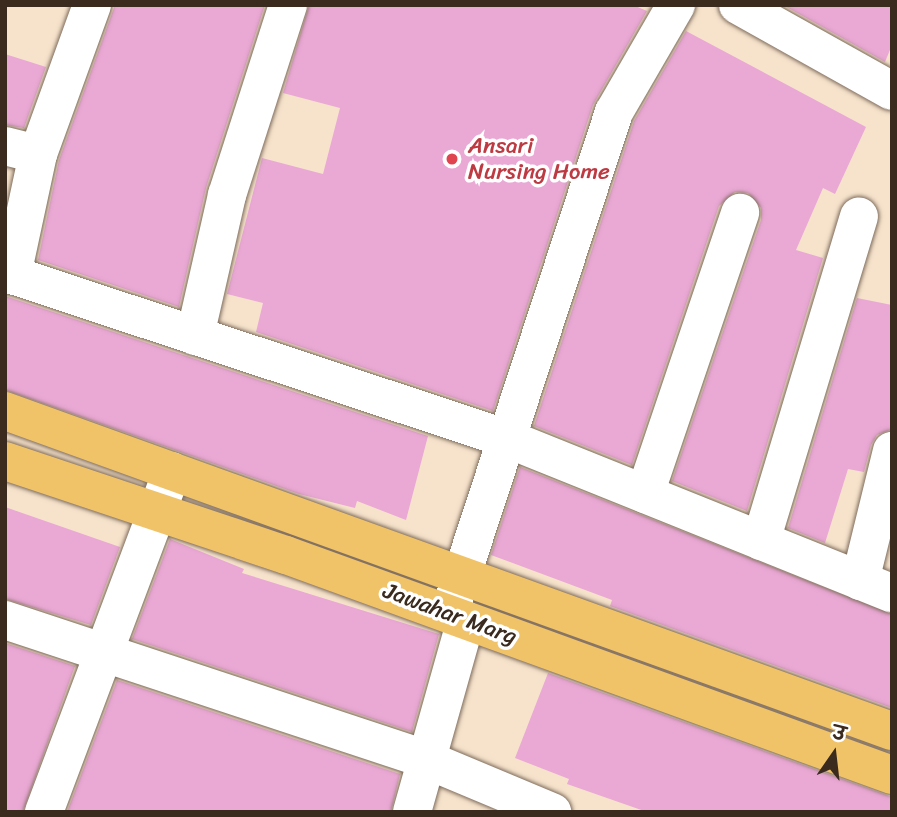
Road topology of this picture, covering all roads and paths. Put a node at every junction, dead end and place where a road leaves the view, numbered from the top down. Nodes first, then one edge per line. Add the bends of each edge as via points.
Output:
1 (92, 5) edge
2 (288, 5) edge
3 (676, 5) edge
4 (738, 5) edge
5 (892, 91) edge
6 (22, 150) edge
7 (740, 213) dead end
8 (859, 216) dead end
9 (195, 336) junction
10 (5, 411) edge
11 (508, 439) junction
12 (892, 451) edge
13 (5, 461) edge
14 (172, 471) junction
15 (645, 494) junction
16 (156, 511) junction
17 (761, 541) junction
18 (462, 574) junction
19 (876, 587) edge
20 (457, 617) junction
21 (5, 620) edge
22 (107, 650) junction
23 (892, 731) edge
24 (425, 759) junction
25 (892, 775) edge
26 (44, 812) edge
27 (412, 812) edge
28 (552, 812) edge

1 - 6 street
2 - 9 street via 227,195
3 - 11 street via 614,111
4 - 5 street
6 - 9 street via 12,275
7 - 15 street
8 - 17 street
9 - 11 street
10 - 14 main road
11 - 15 street
11 - 18 street
12 - 19 street
13 - 16 main road, Jawahar Marg
14 - 16 street
14 - 18 main road
15 - 17 street
16 - 20 main road, Jawahar Marg
16 - 22 street
17 - 19 street
18 - 20 street
18 - 23 main road
20 - 24 street
20 - 25 main road, Jawahar Marg
21 - 22 street
22 - 24 street
22 - 26 street
24 - 27 street
24 - 28 street

